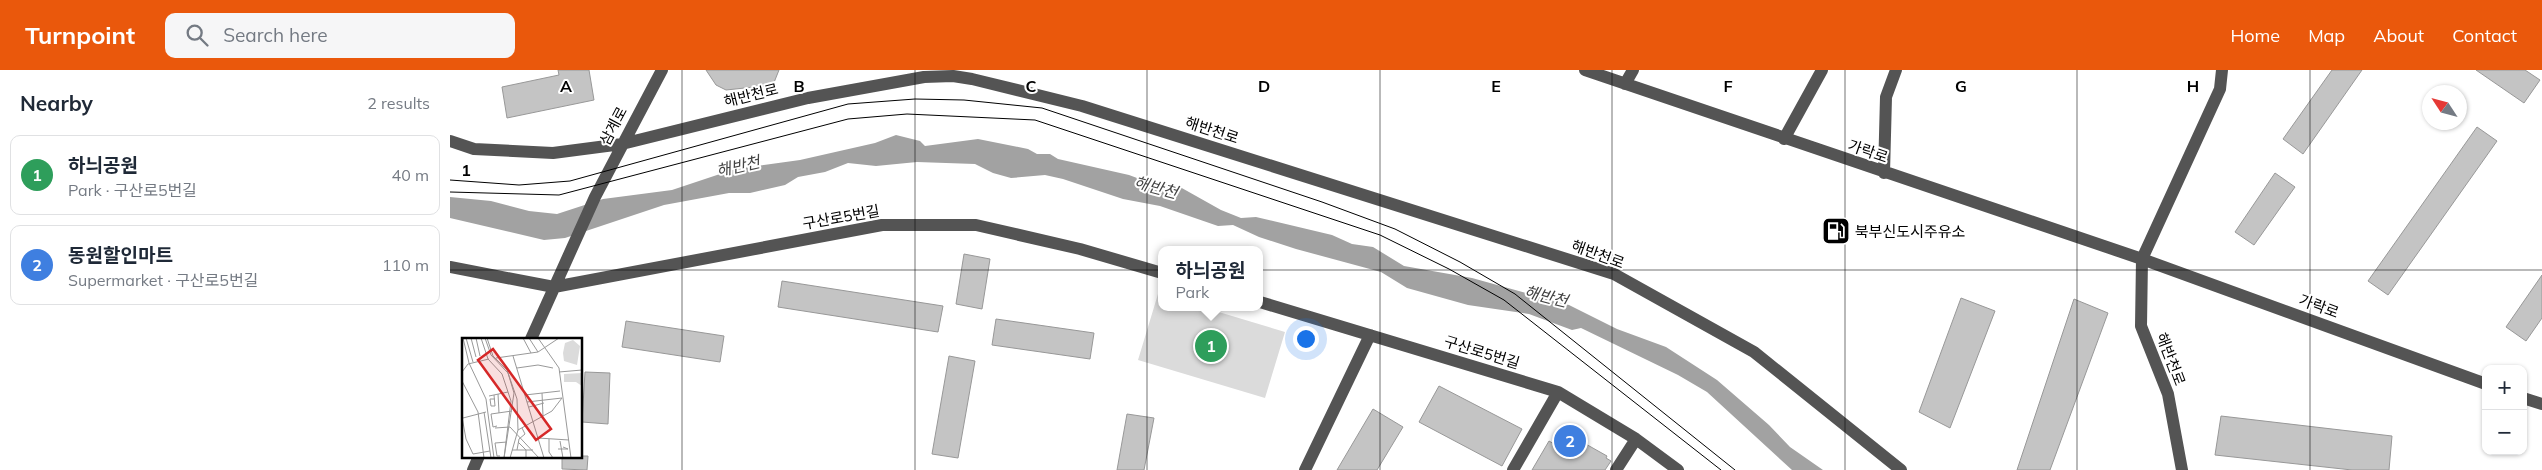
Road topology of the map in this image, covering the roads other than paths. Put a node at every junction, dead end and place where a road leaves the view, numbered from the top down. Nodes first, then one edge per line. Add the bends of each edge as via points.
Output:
1 (662, 70) edge
2 (1585, 70) edge
3 (1633, 70) edge
4 (1822, 70) edge
5 (1896, 70) edge
6 (2222, 70) edge
7 (1625, 84) junction
8 (1784, 139) junction
9 (450, 141) edge
10 (622, 144) junction
11 (1884, 173) junction
12 (2142, 259) junction
13 (450, 267) edge
14 (1158, 272) edge
15 (554, 287) junction
16 (1263, 303) edge
17 (1370, 335) junction
18 (531, 338) edge
19 (2482, 383) edge
20 (1558, 392) junction
21 (2527, 399) edge
22 (2542, 404) edge
23 (1636, 439) junction
24 (478, 458) edge
25 (473, 470) edge
26 (1306, 470) edge
27 (1513, 470) edge
28 (1616, 470) edge
29 (1678, 470) edge
30 (1901, 470) edge
31 (2182, 470) edge

1 - 10 street, 삼계로
2 - 7 street, 가락로
3 - 7 street
4 - 8 street
5 - 11 street via 1886,97
6 - 12 street via 2220,89
7 - 8 street, 가락로
8 - 11 street, 가락로
9 - 10 street, 해반천로 via 474,149 553,153
10 - 15 street, 삼계로
10 - 30 street, 해반천로 via 808,98 924,77 972,79 1082,106 1614,274 1754,352
11 - 12 street, 가락로
12 - 19 street, 가락로
12 - 31 street, 해반천로 via 2141,326 2168,394
13 - 15 street
14 - 15 street, 구산로5번길 via 1080,249 976,225 882,224
15 - 18 street
16 - 17 street, 구산로5번길
17 - 20 street, 구산로5번길
17 - 26 street
20 - 23 street, 구산로5번길
20 - 27 street
21 - 22 street
23 - 28 street
23 - 29 street, 구산로5번길
24 - 25 street

